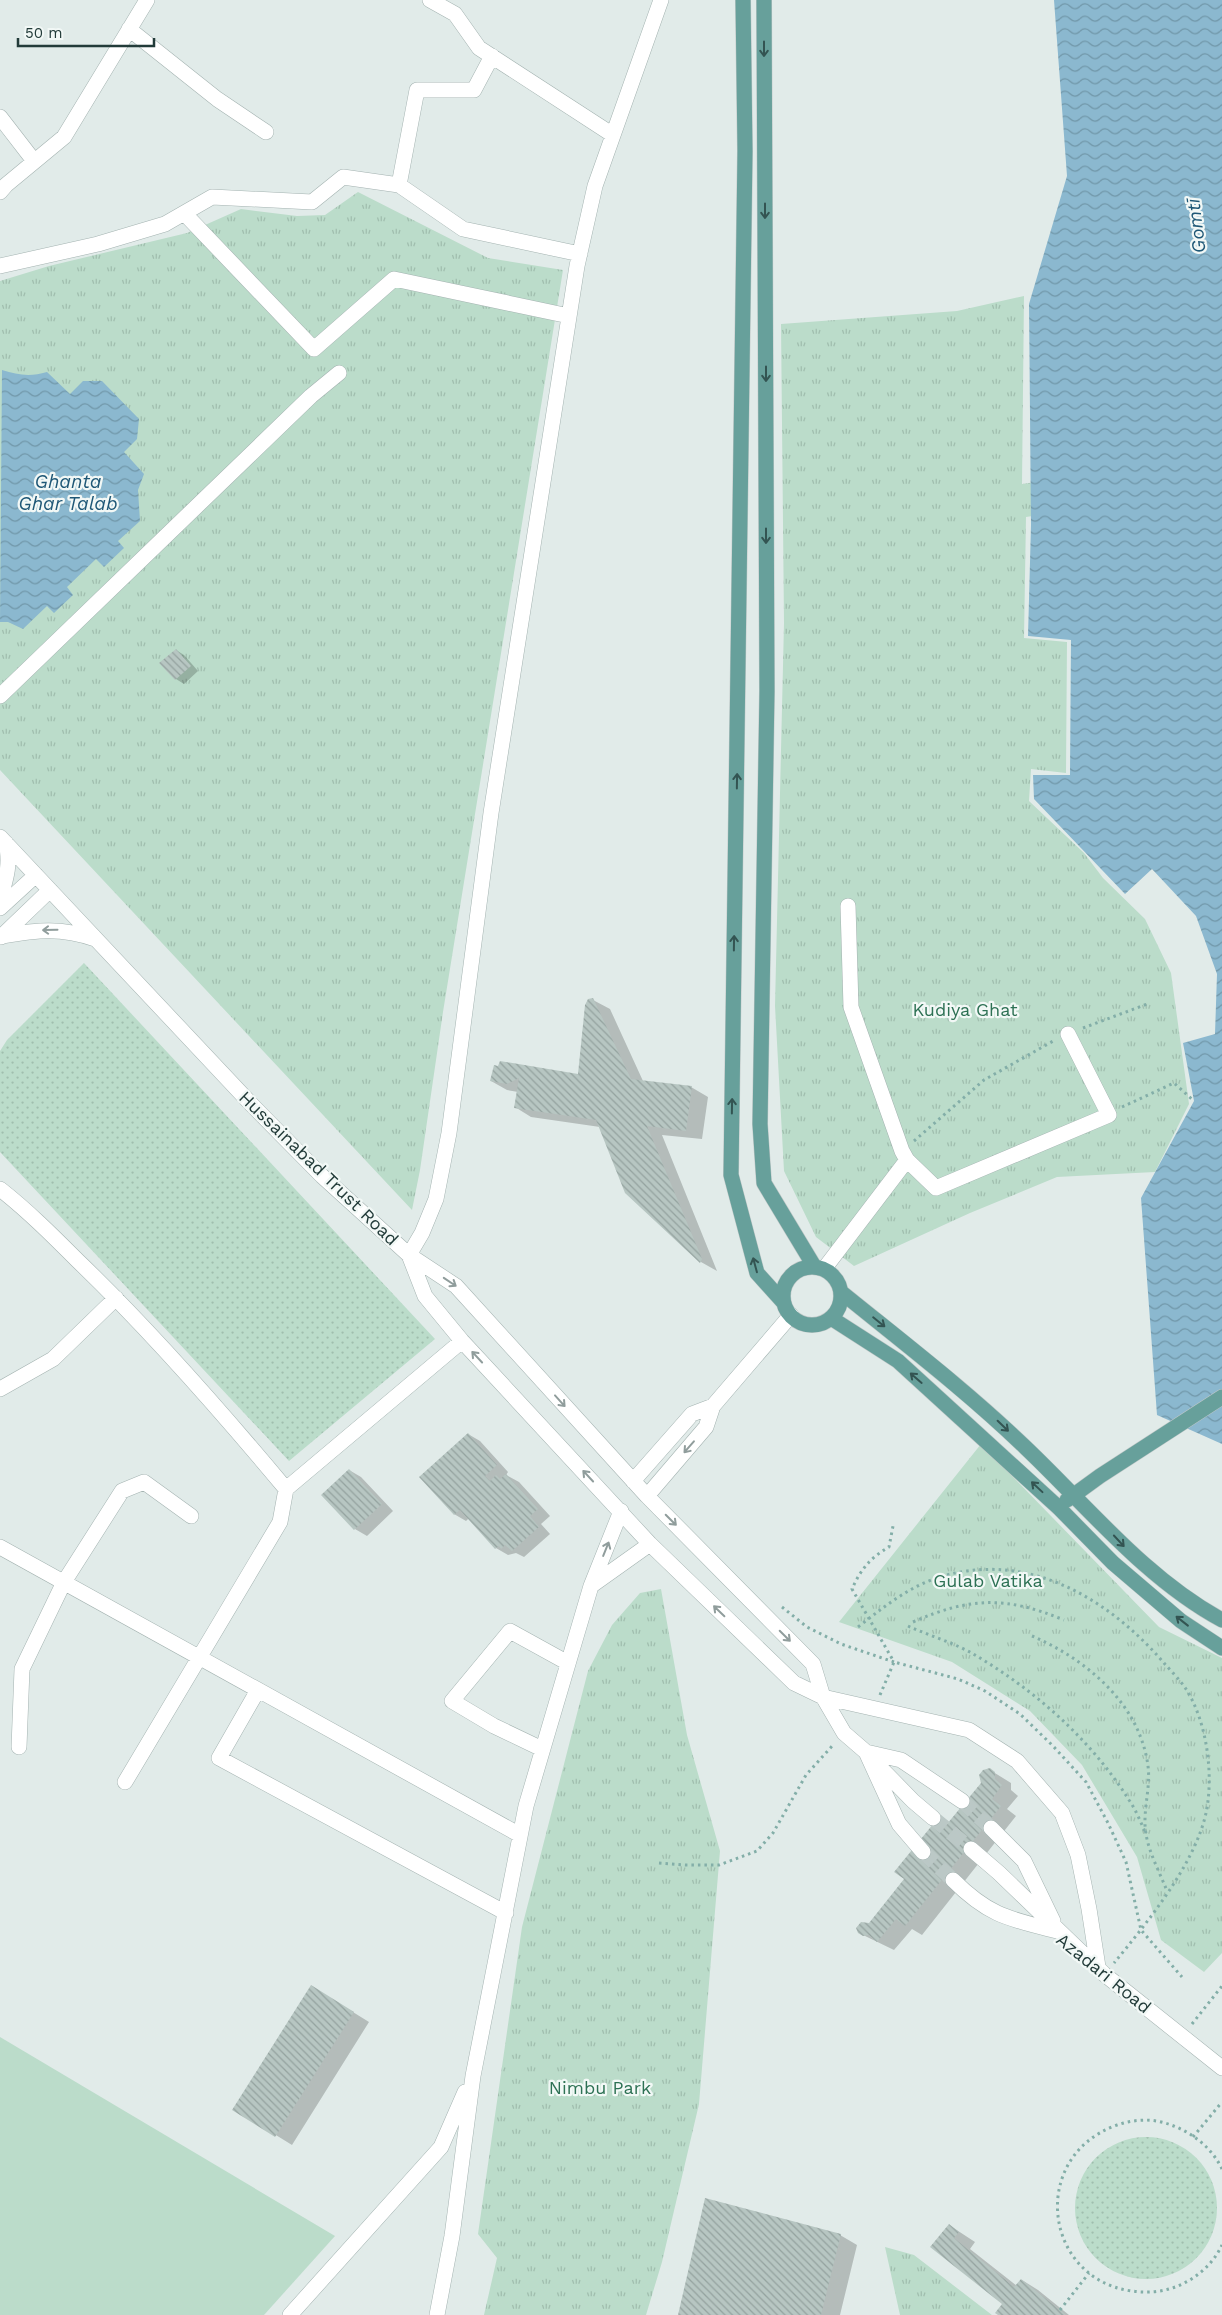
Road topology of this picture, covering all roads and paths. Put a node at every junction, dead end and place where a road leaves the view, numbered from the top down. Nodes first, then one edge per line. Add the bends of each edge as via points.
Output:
1 (147, 0) edge
2 (430, 0) edge
3 (661, 0) edge
4 (743, 0) edge
5 (764, 0) edge
6 (129, 29) junction
7 (492, 56) junction
8 (0, 118) edge
9 (266, 132) dead end
10 (613, 135) junction
11 (34, 161) junction
12 (398, 184) junction
13 (0, 192) edge
14 (184, 213) junction
15 (580, 254) junction
16 (0, 266) edge
17 (570, 316) junction
18 (339, 373) dead end
19 (0, 696) edge
20 (3, 840) edge
21 (36, 875) junction
22 (50, 890) junction
23 (0, 899) edge
24 (848, 906) dead end
25 (0, 908) edge
26 (1, 937) edge
27 (97, 939) junction
28 (1150, 1003) dead end
29 (1068, 1034) junction
30 (1194, 1101) dead end
31 (1108, 1113) junction
32 (905, 1155) junction
33 (0, 1189) edge
34 (409, 1255) junction
35 (819, 1268) junction
36 (841, 1292) junction
37 (116, 1298) junction
38 (787, 1309) junction
39 (831, 1318) junction
40 (462, 1341) junction
41 (0, 1389) edge
42 (1222, 1397) edge
43 (713, 1406) junction
44 (633, 1481) junction
45 (286, 1489) junction
46 (1074, 1494) junction
47 (647, 1496) junction
48 (1059, 1508) junction
49 (621, 1511) junction
50 (190, 1516) dead end
51 (893, 1526) dead end
52 (650, 1544) junction
53 (0, 1547) edge
54 (64, 1582) junction
55 (591, 1586) junction
56 (776, 1603) dead end
57 (1064, 1620) dead end
58 (1222, 1620) edge
59 (913, 1622) dead end
60 (858, 1626) dead end
61 (908, 1626) dead end
62 (1032, 1636) dead end
63 (1222, 1648) edge
64 (198, 1657) junction
65 (568, 1663) junction
66 (258, 1690) junction
67 (823, 1697) junction
68 (844, 1733) junction
69 (19, 1746) dead end
70 (542, 1749) junction
71 (866, 1752) junction
72 (124, 1782) dead end
73 (962, 1801) tunnel mouth
74 (933, 1818) tunnel mouth
75 (990, 1828) tunnel mouth
76 (1146, 1834) junction
77 (520, 1835) junction
78 (971, 1849) tunnel mouth
79 (923, 1852) tunnel mouth
80 (659, 1863) dead end
81 (953, 1880) tunnel mouth
82 (1167, 1891) junction
83 (506, 1913) junction
84 (1058, 1932) junction
85 (1101, 1970) junction
86 (1222, 1986) edge
87 (1182, 2036) junction
88 (1222, 2068) edge
89 (473, 2076) junction
90 (1222, 2102) edge
91 (1193, 2137) junction
92 (1222, 2169) edge
93 (1222, 2245) edge
94 (1089, 2273) junction
95 (1060, 2310) dead end
96 (290, 2315) edge
97 (437, 2315) edge

1 - 6 street
2 - 7 street via 455,14 479,48
3 - 10 street
38 -> 4 main road via 757,1273 731,1175 745,151
5 -> 35 main road via 767,691 760,1124 764,1183
6 - 9 street via 217,99
6 - 11 street via 64,137
7 - 10 street
7 - 12 street via 474,90 417,90
8 - 11 street
10 - 15 street via 595,186
11 - 13 street
12 - 14 street via 343,177 312,202 212,197
12 - 15 street via 463,229
14 - 16 street via 165,224 98,244
14 - 17 street via 314,349 394,279
15 - 17 street
17 - 34 street via 491,813 449,1133 436,1200
18 - 19 street via 311,396
20 - 21 street, Hussainabad Trust Road
20 - 23 street via 9,856 9,871
21 - 22 street, Hussainabad Trust Road
21 - 25 street
22 - 26 street
22 - 27 street, Hussainabad Trust Road
24 - 32 street via 851,1007
27 -> 26 street via 51,929
27 - 34 street, Hussainabad Trust Road via 322,1176
28 - 29 path
29 - 31 street
29 - 32 path via 984,1080
30 - 31 path via 1174,1083
31 - 32 street via 936,1188
32 - 35 street
33 - 37 street via 22,1206
34 - 40 street, Hussainabad Trust Road via 425,1296
34 -> 44 street via 456,1286
35 - 36 main road via 838,1282
35 - 38 main road via 796,1271 789,1277 784,1285
36 - 39 main road via 837,1310
36 -> 46 main road via 982,1406
37 - 41 street via 54,1359
37 - 45 street
38 - 39 main road via 802,1323 812,1325
38 - 43 street
48 -> 39 main road via 898,1362
40 - 45 street
49 -> 40 street, Hussainabad Trust Road
42 - 46 main road
43 - 44 street via 692,1414
43 -> 47 street via 706,1427
44 - 47 street
45 - 64 street via 280,1522
46 - 48 main road
46 -> 58 main road via 1125,1548 1200,1608
47 -> 67 street via 813,1664
63 -> 48 main road via 1156,1600 1113,1563
49 - 52 street, Hussainabad Trust Road
55 -> 49 street
50 - 54 street via 144,1482 122,1491
51 - 56 path via 889,1547 872,1557 852,1588 894,1662 841,1644 807,1627
52 - 55 street
67 -> 52 street, Hussainabad Trust Road via 794,1683
53 - 54 street
54 - 64 street
54 - 69 street via 22,1669
55 - 65 street
57 - 59 path via 1019,1604 992,1602 942,1609
60 - 82 path via 896,1597 927,1580 967,1571 1002,1569 1044,1577 1082,1593 1124,1624 1186,1689 1202,1727 1210,1774 1206,1814 1190,1859
61 - 76 path via 973,1654 1020,1684 1059,1717 1096,1754 1130,1801
62 - 76 path via 1075,1659 1114,1693 1130,1714 1140,1734 1148,1765
64 - 66 street
64 - 72 street
65 - 70 street
65 - 70 street via 510,1631 452,1701
66 - 77 street
66 - 83 street via 219,1758
67 - 68 street
67 - 85 street, Hussainabad Trust Road via 969,1730 1017,1761 1062,1813 1078,1855
68 - 71 street
68 - 80 path via 806,1775 773,1833 757,1851 719,1865
70 - 77 street
71 - 73 street via 901,1760
71 - 74 street
71 - 79 street via 899,1824
75 - 84 street via 1024,1861
76 - 82 path
77 - 83 street
78 - 84 street
81 - 84 street, Azadari Road via 974,1901 1008,1919
82 - 85 path via 1141,1930
83 - 89 street
84 - 85 street, Azadari Road
85 - 87 street, Azadari Road
86 - 87 path
87 - 88 street, Azadari Road
89 - 96 street via 441,2148
89 - 97 street via 452,2236
90 - 91 path
91 - 92 path via 1205,2144
91 - 94 path via 1178,2126 1157,2120 1129,2120 1101,2130 1080,2147 1062,2176 1057,2216 1061,2235 1078,2264
93 - 94 path via 1203,2272 1166,2291 1129,2292 1098,2281
94 - 95 path

